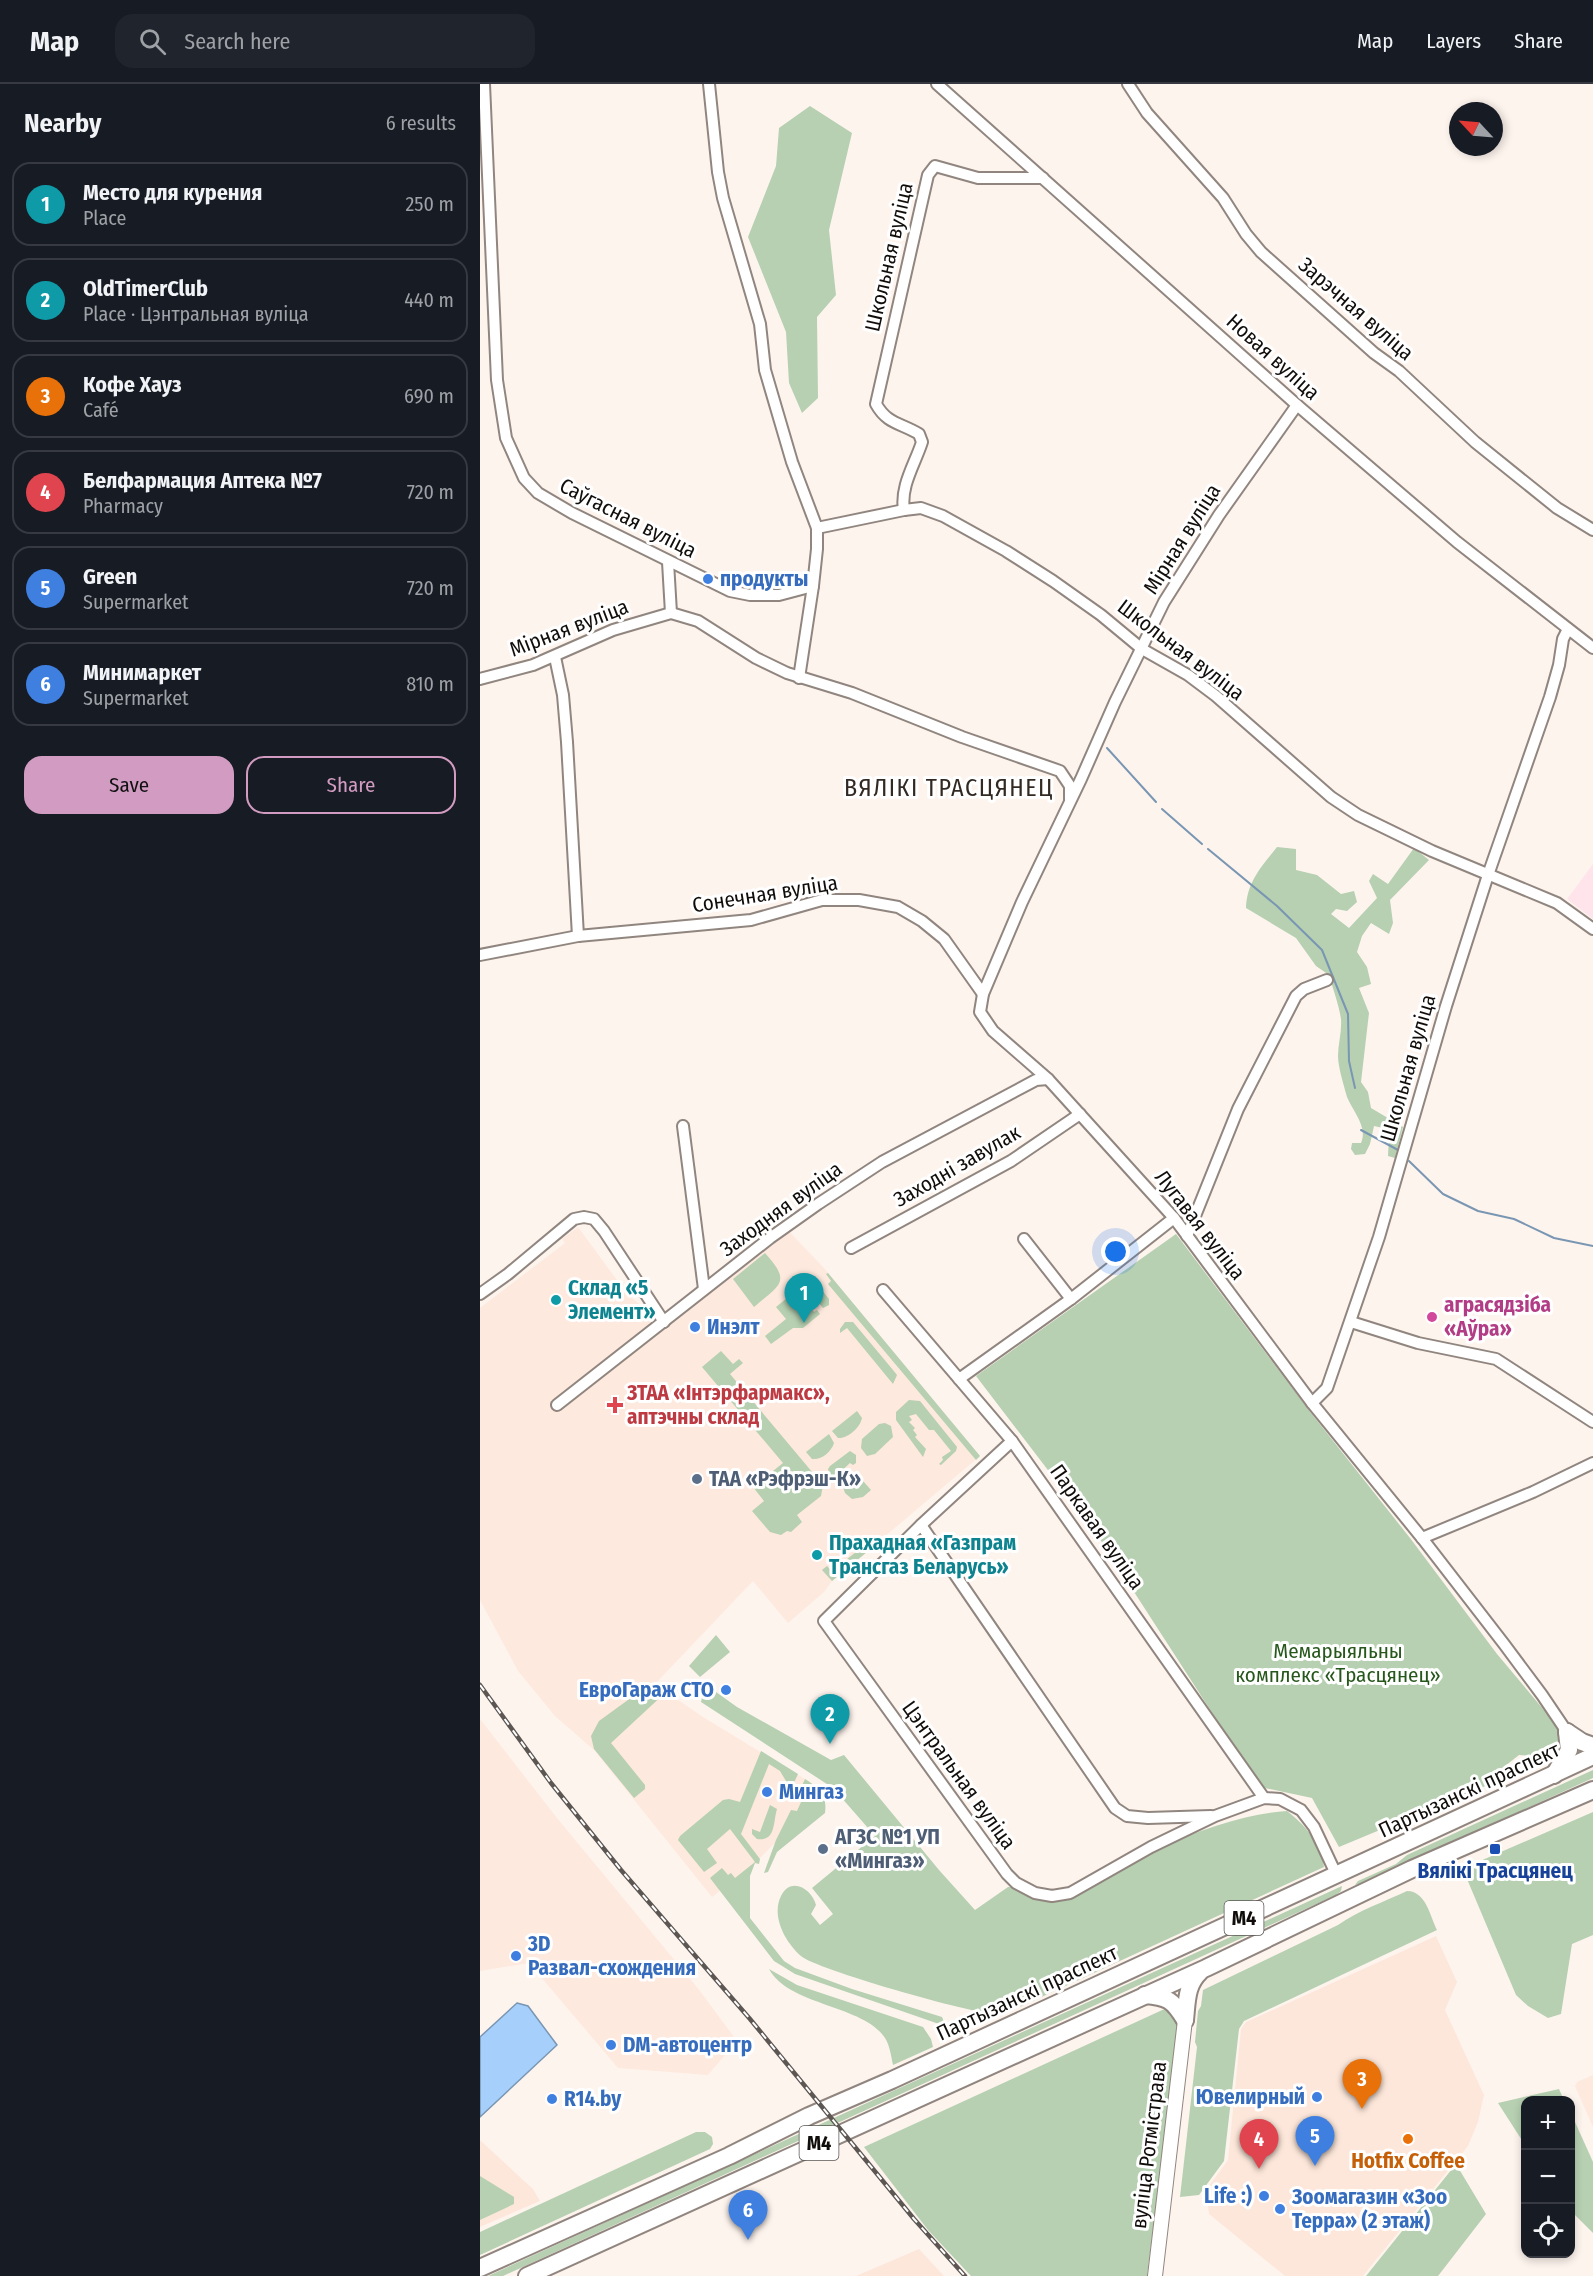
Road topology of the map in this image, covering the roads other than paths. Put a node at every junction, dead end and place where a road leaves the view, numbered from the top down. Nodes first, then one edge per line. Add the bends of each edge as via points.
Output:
1 (484, 84) edge
2 (710, 84) edge
3 (937, 84) edge
4 (1128, 84) edge
5 (1043, 178) junction
6 (1297, 405) junction
7 (904, 510) junction
8 (817, 528) junction
9 (1593, 530) edge
10 (668, 562) junction
11 (813, 586) junction
12 (671, 613) junction
13 (1568, 629) junction
14 (1593, 648) edge
15 (1142, 649) junction
16 (555, 657) junction
17 (799, 678) junction
18 (480, 679) edge
19 (1060, 771) junction
20 (1081, 779) junction
21 (1069, 802) junction
22 (1488, 875) junction
23 (1593, 929) edge
24 (578, 936) junction
25 (480, 955) edge
26 (1327, 980) dead end
27 (983, 994) junction
28 (1048, 1078) junction
29 (1080, 1114) junction
30 (683, 1126) dead end
31 (1174, 1218) junction
32 (1186, 1236) junction
33 (1024, 1239) dead end
34 (851, 1248) dead end
35 (704, 1289) junction
36 (883, 1290) dead end
37 (480, 1294) edge
38 (1071, 1299) junction
39 (664, 1322) junction
40 (1351, 1322) junction
41 (959, 1379) junction
42 (1312, 1403) junction
43 (557, 1405) dead end
44 (1593, 1422) edge
45 (1012, 1441) junction
46 (1593, 1464) edge
47 (921, 1525) junction
48 (1422, 1538) junction
49 (1567, 1732) junction
50 (1593, 1746) edge
51 (1593, 1756) edge
52 (1554, 1774) junction
53 (1593, 1790) edge
54 (1264, 1798) junction
55 (1215, 1816) junction
56 (1339, 1875) junction
57 (1351, 1898) junction
58 (1206, 1968) junction
59 (1144, 1995) junction
60 (1185, 2020) junction
61 (480, 2268) edge
62 (527, 2276) edge
63 (1155, 2276) edge

1 - 10 street, Саўгасная вуліца via 497,380 506,438 519,469 538,493
2 - 8 street via 723,198 760,324 765,370 792,462
3 - 5 street, Новая вуліца
4 - 9 street, Зарэчная вуліца via 1147,113 1223,198 1261,252 1475,442 1557,508
5 - 6 street, Новая вуліца
5 - 7 street, Школьная вуліца via 978,178 935,166 928,175 876,404 888,420 920,434 922,442 904,489
6 - 13 street, Новая вуліца via 1457,542
6 - 15 street, Мірная вуліца via 1192,555
7 - 8 street, Школьная вуліца
7 - 15 street, Школьная вуліца via 921,508 943,516 1006,551 1101,615
8 - 11 street
10 - 11 street, Саўгасная вуліца via 730,591 750,595 779,595
10 - 12 street
11 - 17 street
12 - 16 street, Мірная вуліца via 613,630
12 - 17 street via 698,621 756,658
13 - 14 street, Новая вуліца
13 - 22 street via 1550,697
15 - 20 street, Мірная вуліца
15 - 22 street, Школьная вуліца via 1216,696 1331,797 1383,828
16 - 18 street, Мірная вуліца
16 - 24 street via 566,730
17 - 19 street via 852,693
19 - 20 street
19 - 21 street via 1070,786
20 - 21 street, Мірная вуліца
21 - 27 street, Мірная вуліца
22 - 23 street, Школьная вуліца via 1557,903
22 - 40 street, Школьная вуліца
24 - 25 street, Сонечная вуліца
24 - 27 street, Сонечная вуліца via 751,920 822,900 878,902 898,907 936,932
26 - 32 street via 1296,996 1238,1109
27 - 28 street, Мірная вуліца via 980,1011 987,1025
28 - 29 street, Лугавая вуліца
28 - 35 street, Заходняя вуліца via 1036,1080 882,1162
29 - 31 street, Лугавая вуліца
29 - 34 street, Заходні завулак via 1011,1161
30 - 35 street
31 - 32 street, Лугавая вуліца
31 - 38 street
32 - 42 street, Лугавая вуліца
33 - 38 street
35 - 39 street, Заходняя вуліца
36 - 41 street, Паркавая вуліца
37 - 39 street via 574,1219 584,1217 594,1219 604,1231
38 - 41 street
39 - 43 street, Заходняя вуліца
40 - 42 street via 1327,1388
40 - 44 street via 1446,1350 1484,1354
41 - 45 street, Паркавая вуліца
42 - 48 street, Лугавая вуліца
45 - 47 street, Цэнтральная вуліца
45 - 54 street, Паркавая вуліца
46 - 48 street
47 - 55 street, Цэнтральная вуліца via 1115,1808 1127,1816 1148,1818
47 - 55 street, Цэнтральная вуліца via 824,1620 1016,1883 1035,1893 1070,1893
48 - 49 street, Лугавая вуліца
49 - 50 highway
49 - 52 highway via 1569,1750
51 - 52 highway, Партызанскі праспект / М4
52 - 56 highway, Партызанскі праспект / М4
53 - 57 highway, М4
54 - 55 street, Цэнтральная вуліца
54 - 56 street via 1280,1799 1301,1810
56 - 57 highway
56 - 61 highway, Партызанскі праспект / М4
57 - 58 highway, М4
58 - 59 highway, М4
58 - 60 highway via 1191,1982
59 - 60 highway via 1173,2002
59 - 62 highway, М4
60 - 63 street, вуліца Ротмістрава

